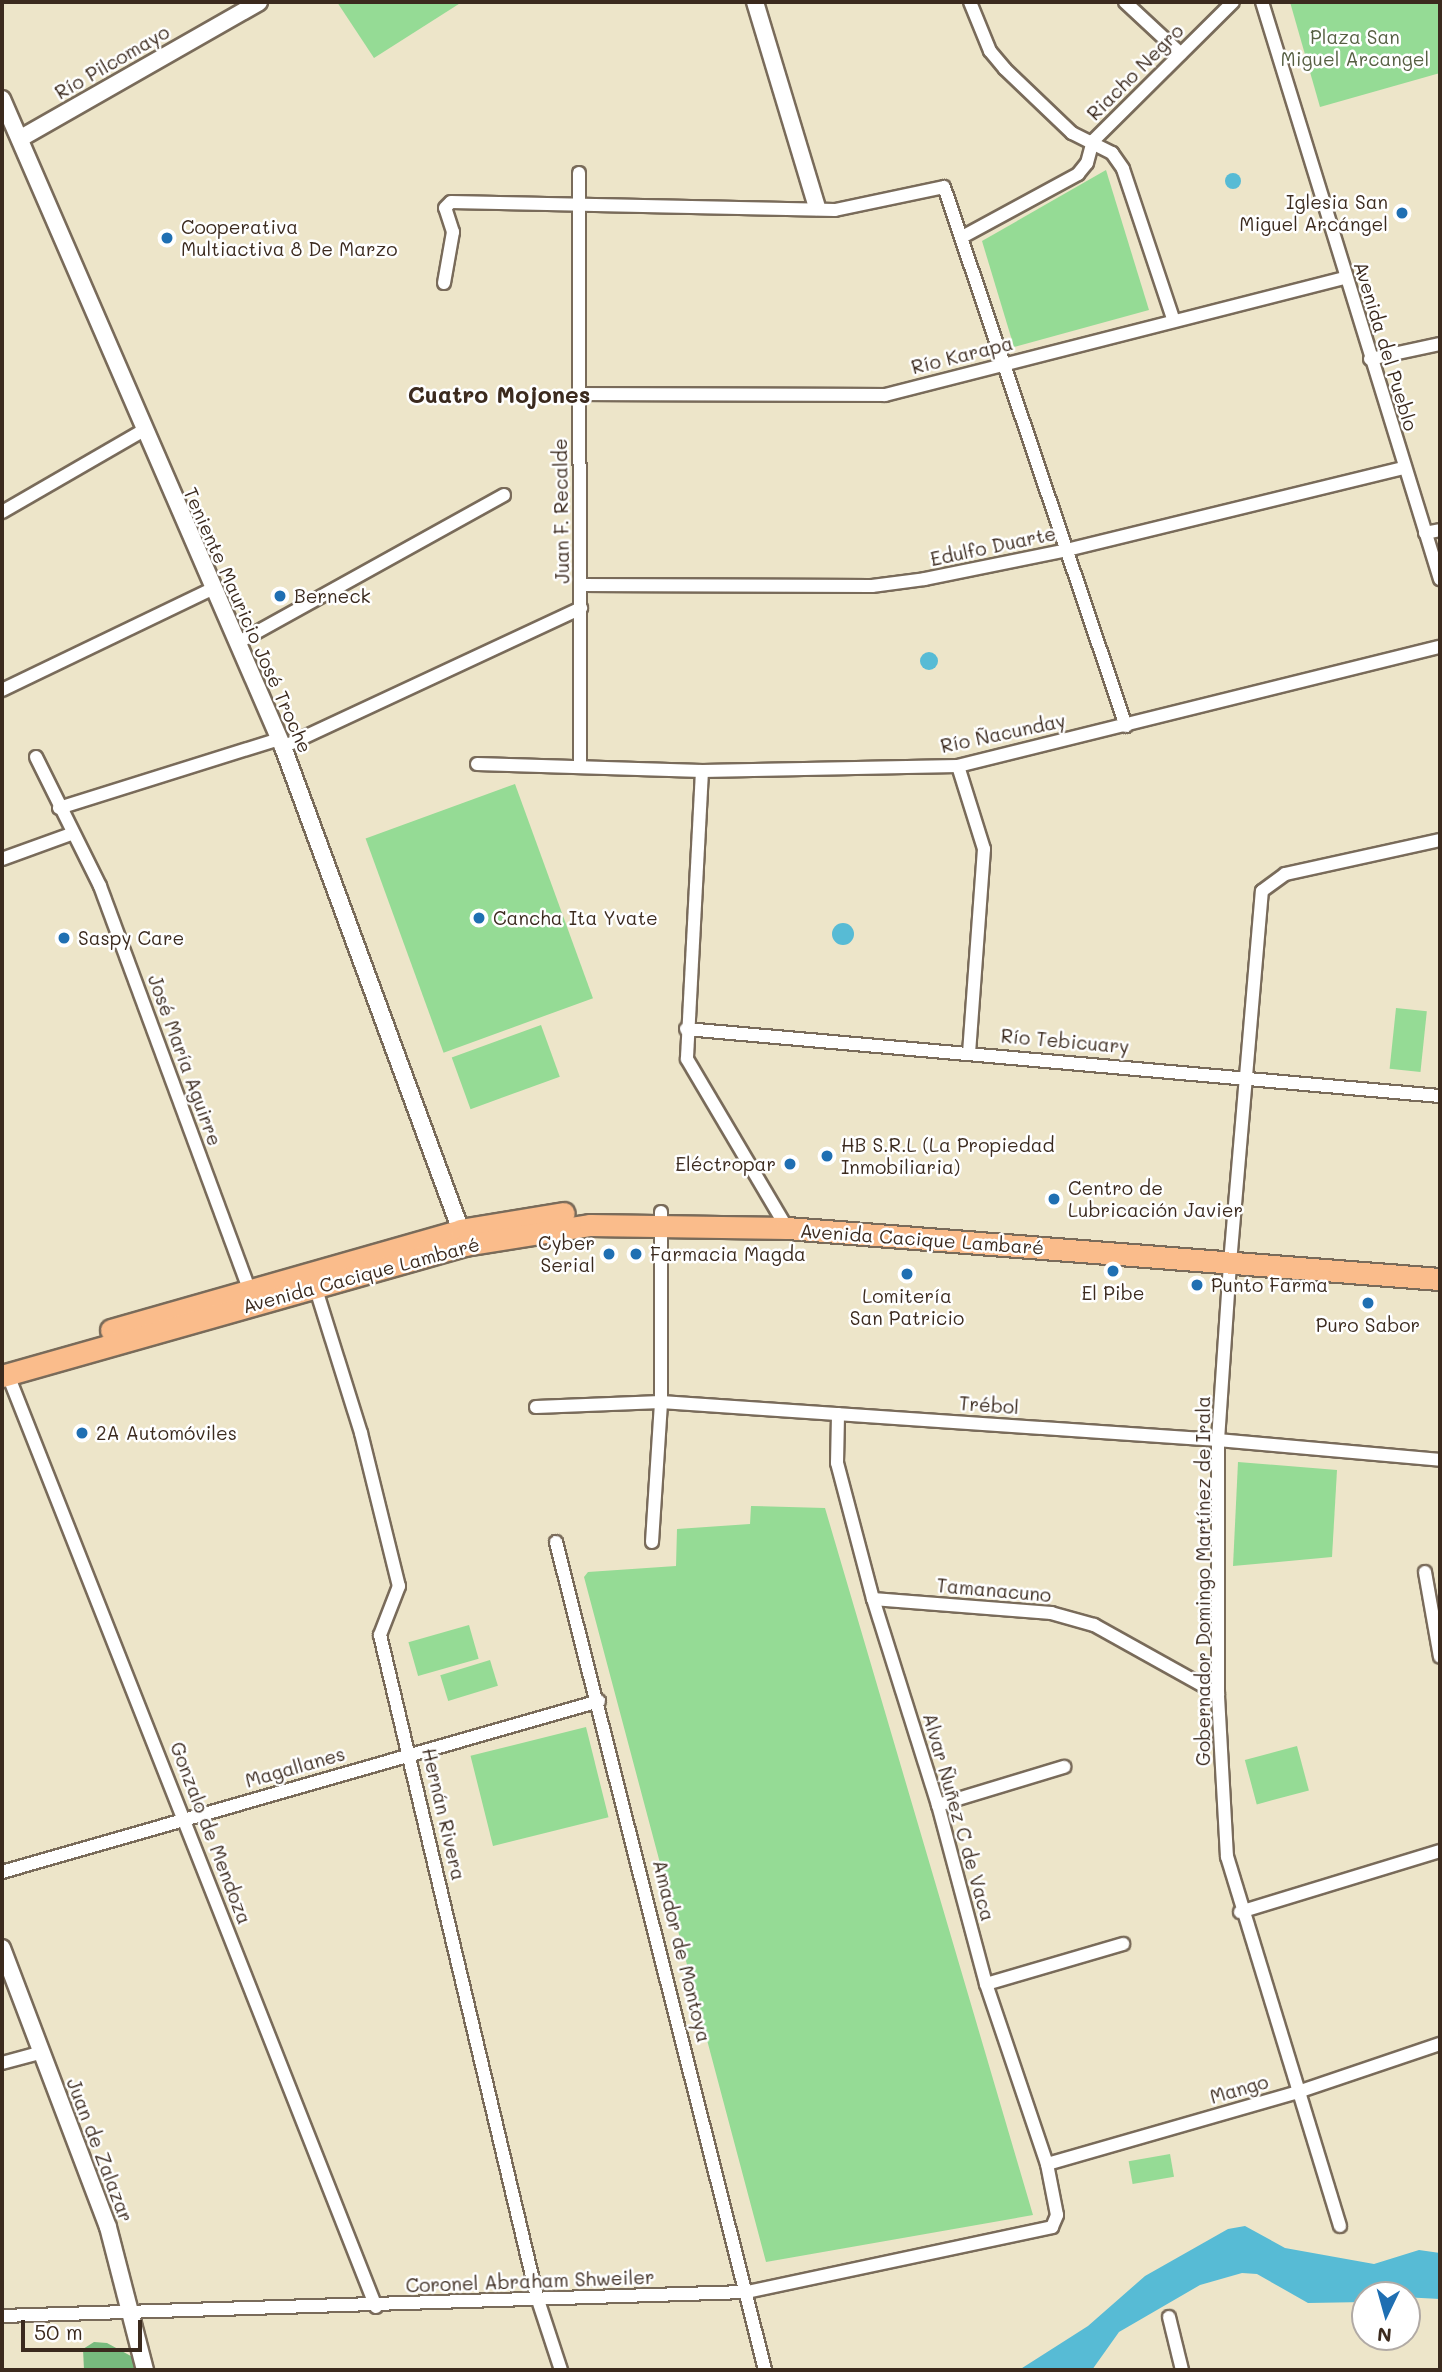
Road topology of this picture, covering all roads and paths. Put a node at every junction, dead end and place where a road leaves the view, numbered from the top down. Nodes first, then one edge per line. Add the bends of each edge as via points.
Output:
1 (259, 2) edge
2 (755, 2) edge
3 (970, 2) edge
4 (1125, 2) edge
5 (1233, 2) edge
6 (1262, 2) edge
7 (1181, 54) junction
8 (2, 99) edge
9 (21, 138) junction
10 (1093, 141) junction
11 (579, 173) dead end
12 (577, 205) junction
13 (817, 207) junction
14 (964, 236) junction
15 (1345, 278) junction
16 (443, 283) dead end
17 (1174, 321) junction
18 (1440, 344) edge
19 (1370, 359) junction
20 (1006, 364) junction
21 (579, 394) junction
22 (144, 430) junction
23 (1404, 468) junction
24 (504, 495) dead end
25 (2, 512) edge
26 (1440, 530) edge
27 (1425, 533) junction
28 (1067, 550) junction
29 (1440, 579) edge
30 (581, 585) junction
31 (212, 589) junction
32 (580, 608) junction
33 (239, 642) junction
34 (1440, 647) edge
35 (2, 690) edge
36 (1126, 726) junction
37 (281, 743) junction
38 (36, 757) dead end
39 (477, 764) dead end
40 (580, 764) junction
41 (958, 766) junction
42 (702, 771) junction
43 (60, 808) junction
44 (71, 834) junction
45 (1440, 840) edge
46 (2, 859) edge
47 (686, 1028) junction
48 (969, 1051) junction
49 (1246, 1076) junction
50 (1440, 1096) edge
51 (661, 1218) junction
52 (794, 1222) junction
53 (463, 1237) junction
54 (1231, 1256) junction
55 (1440, 1265) edge
56 (1440, 1279) edge
57 (313, 1280) junction
58 (252, 1298) junction
59 (3, 1367) edge
60 (661, 1402) junction
61 (536, 1407) dead end
62 (838, 1414) junction
63 (1218, 1440) junction
64 (1440, 1460) edge
65 (556, 1542) dead end
66 (652, 1542) dead end
67 (1425, 1572) dead end
68 (873, 1600) junction
69 (1440, 1657) edge
70 (1218, 1694) junction
71 (600, 1701) junction
72 (410, 1754) junction
73 (1064, 1767) dead end
74 (937, 1805) junction
75 (185, 1819) junction
76 (1440, 1851) edge
77 (2, 1871) edge
78 (1240, 1912) junction
79 (1123, 1944) dead end
80 (2, 1948) edge
81 (986, 1984) junction
82 (1440, 2044) edge
83 (40, 2053) junction
84 (2, 2063) edge
85 (1295, 2093) junction
86 (1047, 2164) junction
87 (1340, 2226) dead end
88 (1052, 2227) joint
89 (747, 2292) junction
90 (537, 2297) junction
91 (376, 2307) junction
92 (132, 2311) junction
93 (2, 2316) edge
94 (1169, 2317) dead end
95 (145, 2370) edge
96 (561, 2370) edge
97 (765, 2370) edge
98 (1182, 2370) edge

1 - 9 street, Río Pilcomayo
2 - 13 street
3 - 10 street via 990,51 1005,69 1072,133
4 - 7 street
5 - 7 street, Riacho Negro
6 - 15 street, Avenida del Pueblo
7 - 10 street, Riacho Negro
8 - 9 street, Teniente Mauricio José Troche
9 - 22 street, Teniente Mauricio José Troche
10 - 14 street, Riacho Negro via 1087,163 1077,174
10 - 17 street via 1112,153 1123,169
11 - 12 street, Juan F. Recalde
12 - 13 street
12 - 16 street via 447,204 453,232
12 - 21 street, Juan F. Recalde
13 - 14 street via 855,208 944,187
14 - 20 street
15 - 17 street, Río Karapa
15 - 19 street, Avenida del Pueblo
17 - 20 street, Río Karapa
18 - 19 street
19 - 23 street, Avenida del Pueblo
20 - 21 street, Río Karapa via 885,395
20 - 28 street
21 - 30 street, Juan F. Recalde
22 - 25 street
22 - 31 street, Teniente Mauricio José Troche
23 - 27 street, Avenida del Pueblo
23 - 28 street, Edulfo Duarte
24 - 33 street
26 - 27 street
27 - 29 street, Avenida del Pueblo
28 - 30 street, Edulfo Duarte via 872,586
28 - 36 street
30 - 32 street, Juan F. Recalde
31 - 33 street, Teniente Mauricio José Troche
31 - 35 street
32 - 37 street
32 - 40 street, Juan F. Recalde
33 - 37 street, Teniente Mauricio José Troche
34 - 36 street, Río Ñacunday
36 - 41 street, Río Ñacunday
37 - 43 street
37 - 53 street, Teniente Mauricio José Troche
38 - 43 street, José María Aguirre
39 - 40 street, Río Ñacunday
40 - 42 street, Río Ñacunday
41 - 42 street, Río Ñacunday
41 - 48 street via 984,849
42 - 47 street
43 - 44 street, José María Aguirre
44 - 46 street
44 - 58 street, José María Aguirre via 100,886
45 - 49 street, Gobernador Domingo Martínez de Irala via 1285,874 1262,891
47 - 48 street, Río Tebicuary
47 - 52 street via 692,1072
48 - 49 street, Río Tebicuary
49 - 50 street, Río Tebicuary
49 - 54 street, Gobernador Domingo Martínez de Irala
51 - 52 main road, Avenida Cacique Lambaré
51 - 53 main road, Avenida Cacique Lambaré
51 - 60 street
52 - 54 main road, Avenida Cacique Lambaré
53 - 57 main road, Avenida Cacique Lambaré
54 - 55 main road, Avenida Cacique Lambaré
54 - 56 main road, Avenida Cacique Lambaré
54 - 63 street, Gobernador Domingo Martínez de Irala
57 - 58 main road, Avenida Cacique Lambaré
57 - 72 street, Hernán Rivera via 361,1433 399,1586 380,1635
58 - 59 main road, Avenida Cacique Lambaré
59 - 75 street, Gonzalo de Mendoza
60 - 61 street, Trébol
60 - 62 street, Trébol
60 - 66 street
62 - 63 street, Trébol
62 - 68 street, Alvar Ñuñez C de Vaca via 837,1463
63 - 64 street, Trébol
63 - 70 street, Gobernador Domingo Martínez de Irala
65 - 71 street, Amador de Montoya
67 - 69 street
68 - 70 street, Tamanacuno via 1051,1613 1094,1625
68 - 74 street, Alvar Ñuñez C de Vaca
70 - 78 street, Gobernador Domingo Martínez de Irala via 1227,1857
71 - 72 street, Magallanes
71 - 89 street, Amador de Montoya
72 - 75 street, Magallanes
72 - 90 street, Hernán Rivera
73 - 74 street
74 - 81 street, Alvar Ñuñez C de Vaca
75 - 77 street, Magallanes
75 - 91 street, Gonzalo de Mendoza
76 - 78 street
78 - 85 street, Gobernador Domingo Martínez de Irala
79 - 81 street
80 - 83 street, Juan de Zalazar
81 - 86 street, Alvar Ñuñez C de Vaca
82 - 85 street, Mango
83 - 84 street
83 - 92 street, Juan de Zalazar via 108,2227
85 - 86 street, Mango
85 - 87 street, Gobernador Domingo Martínez de Irala
86 - 88 street, Alvar Ñuñez C de Vaca via 1057,2215
88 - 89 street, Coronel Abraham Shweiler
89 - 90 street, Coronel Abraham Shweiler
89 - 97 street, Amador de Montoya
90 - 91 street, Coronel Abraham Shweiler
90 - 96 street, Hernán Rivera
91 - 92 street, Coronel Abraham Shweiler
92 - 93 street, Coronel Abraham Shweiler
92 - 95 street, Juan de Zalazar
94 - 98 street

